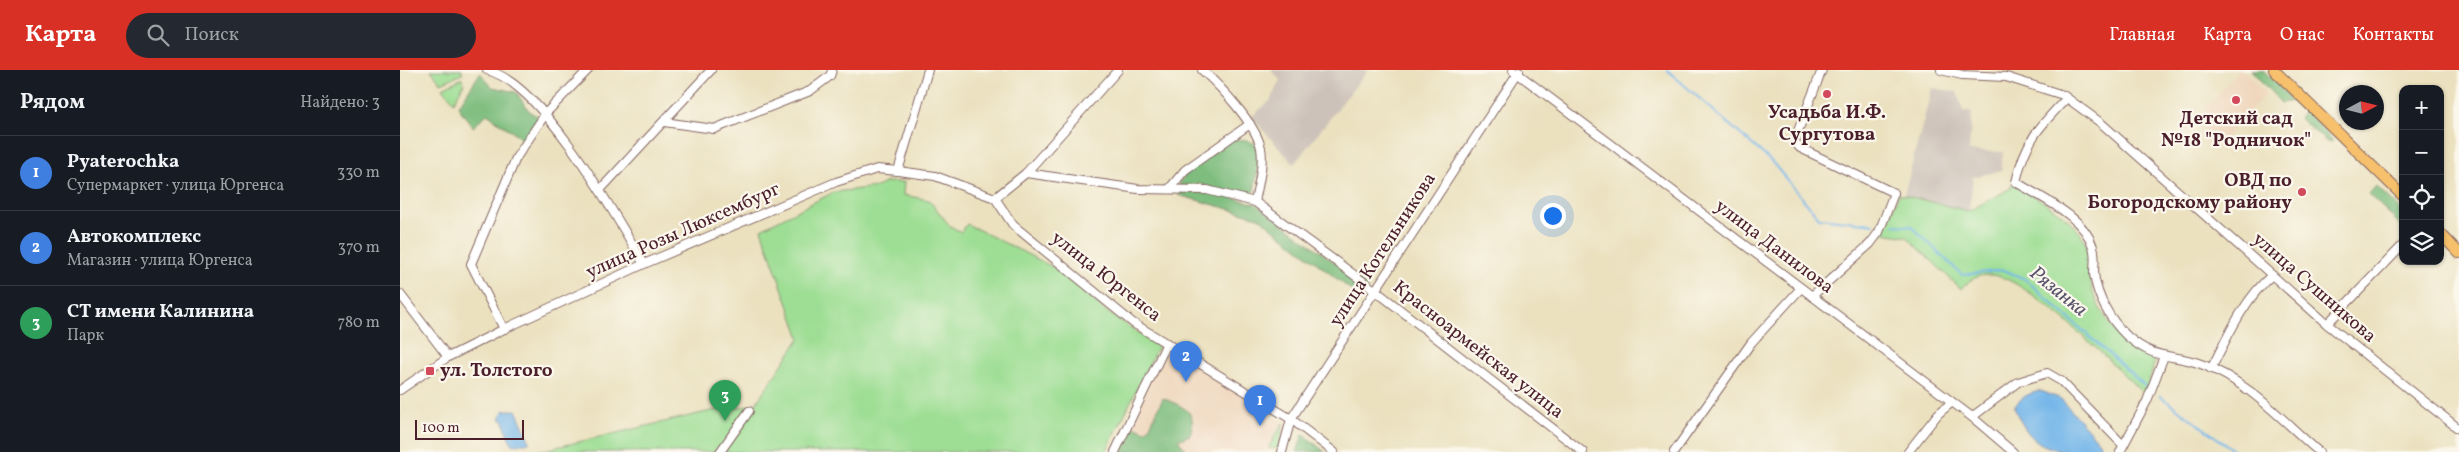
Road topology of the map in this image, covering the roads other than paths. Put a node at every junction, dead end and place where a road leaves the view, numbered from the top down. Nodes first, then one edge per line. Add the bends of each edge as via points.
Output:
1 (588, 70) edge
2 (711, 70) edge
3 (832, 70) edge
4 (928, 70) edge
5 (1118, 70) edge
6 (1202, 70) edge
7 (1822, 70) edge
8 (1940, 70) edge
9 (2274, 70) edge
10 (493, 71) edge
11 (1517, 71) edge
12 (2067, 98) junction
13 (546, 113) junction
14 (664, 122) junction
15 (1250, 124) junction
16 (898, 171) junction
17 (1026, 172) junction
18 (1169, 189) junction
19 (600, 190) junction
20 (2399, 192) edge
21 (995, 198) junction
22 (1255, 202) junction
23 (2444, 237) edge
24 (2399, 249) edge
25 (2459, 253) edge
26 (644, 264) junction
27 (2272, 275) junction
28 (1801, 288) junction
29 (1376, 291) junction
30 (400, 294) edge
31 (1812, 296) junction
32 (2327, 324) junction
33 (504, 329) junction
34 (1167, 343) junction
35 (2164, 356) junction
36 (448, 357) junction
37 (2211, 369) junction
38 (400, 390) edge
39 (1952, 402) junction
40 (749, 411) dead end
41 (1972, 417) junction
42 (1291, 419) junction
43 (2459, 429) edge
44 (2121, 448) edge
45 (720, 452) edge
46 (1115, 452) edge
47 (1282, 452) edge
48 (1334, 452) edge
49 (1583, 452) edge
50 (1674, 452) edge
51 (1908, 452) edge
52 (2013, 452) edge
53 (2319, 452) edge

1 - 13 street
2 - 14 street
3 - 14 street via 830,76 810,91 714,128
4 - 16 street
5 - 17 street
6 - 15 street
7 - 31 street via 1794,141 1800,148 1894,193 1880,232
8 - 12 street, улица Сушникова via 1962,75 2006,77
9 - 20 main road
10 - 13 street
11 - 28 street, улица Данилова
11 - 29 street, улица Котельникова
12 - 27 street, улица Сушникова via 2101,123
12 - 35 street via 2033,135 2025,149 2016,182 2067,214 2084,230 2094,248 2096,286 2106,311 2143,350
13 - 19 street
13 - 33 street via 516,158 471,264
14 - 19 street
15 - 18 street via 1185,170
15 - 22 street via 1261,147
16 - 21 street, улица Розы Люксембург via 935,176
16 - 26 street, улица Розы Люксембург via 877,169 836,182
17 - 18 street, Красноармейская улица via 1138,189
17 - 21 street
18 - 22 street, Красноармейская улица via 1207,190
19 - 26 street
21 - 34 street, улица Юргенса via 1013,225 1134,323
22 - 29 street, Красноармейская улица
23 - 25 main road
24 - 32 street
26 - 33 street, улица Розы Люксембург
27 - 32 street, улица Сушникова
27 - 37 street via 2260,286 2232,328
28 - 31 street, улица Данилова
28 - 50 street via 1751,343
29 - 42 street, улица Котельникова
29 - 49 street, Красноармейская улица
30 - 36 street
31 - 39 street, улица Данилова
32 - 43 street, улица Сушникова
33 - 36 street, улица Розы Люксембург
34 - 42 street, улица Юргенса
34 - 46 street
35 - 37 street via 2200,363
35 - 44 street via 2147,401
36 - 38 street, улица Розы Люксембург
37 - 53 street via 2246,388
39 - 41 street, улица Данилова
39 - 51 street via 1938,414
40 - 45 street
41 - 44 street via 2018,382 2047,373 2061,381
41 - 52 street, улица Данилова
42 - 47 street, улица Котельникова
42 - 48 street, улица Юргенса

